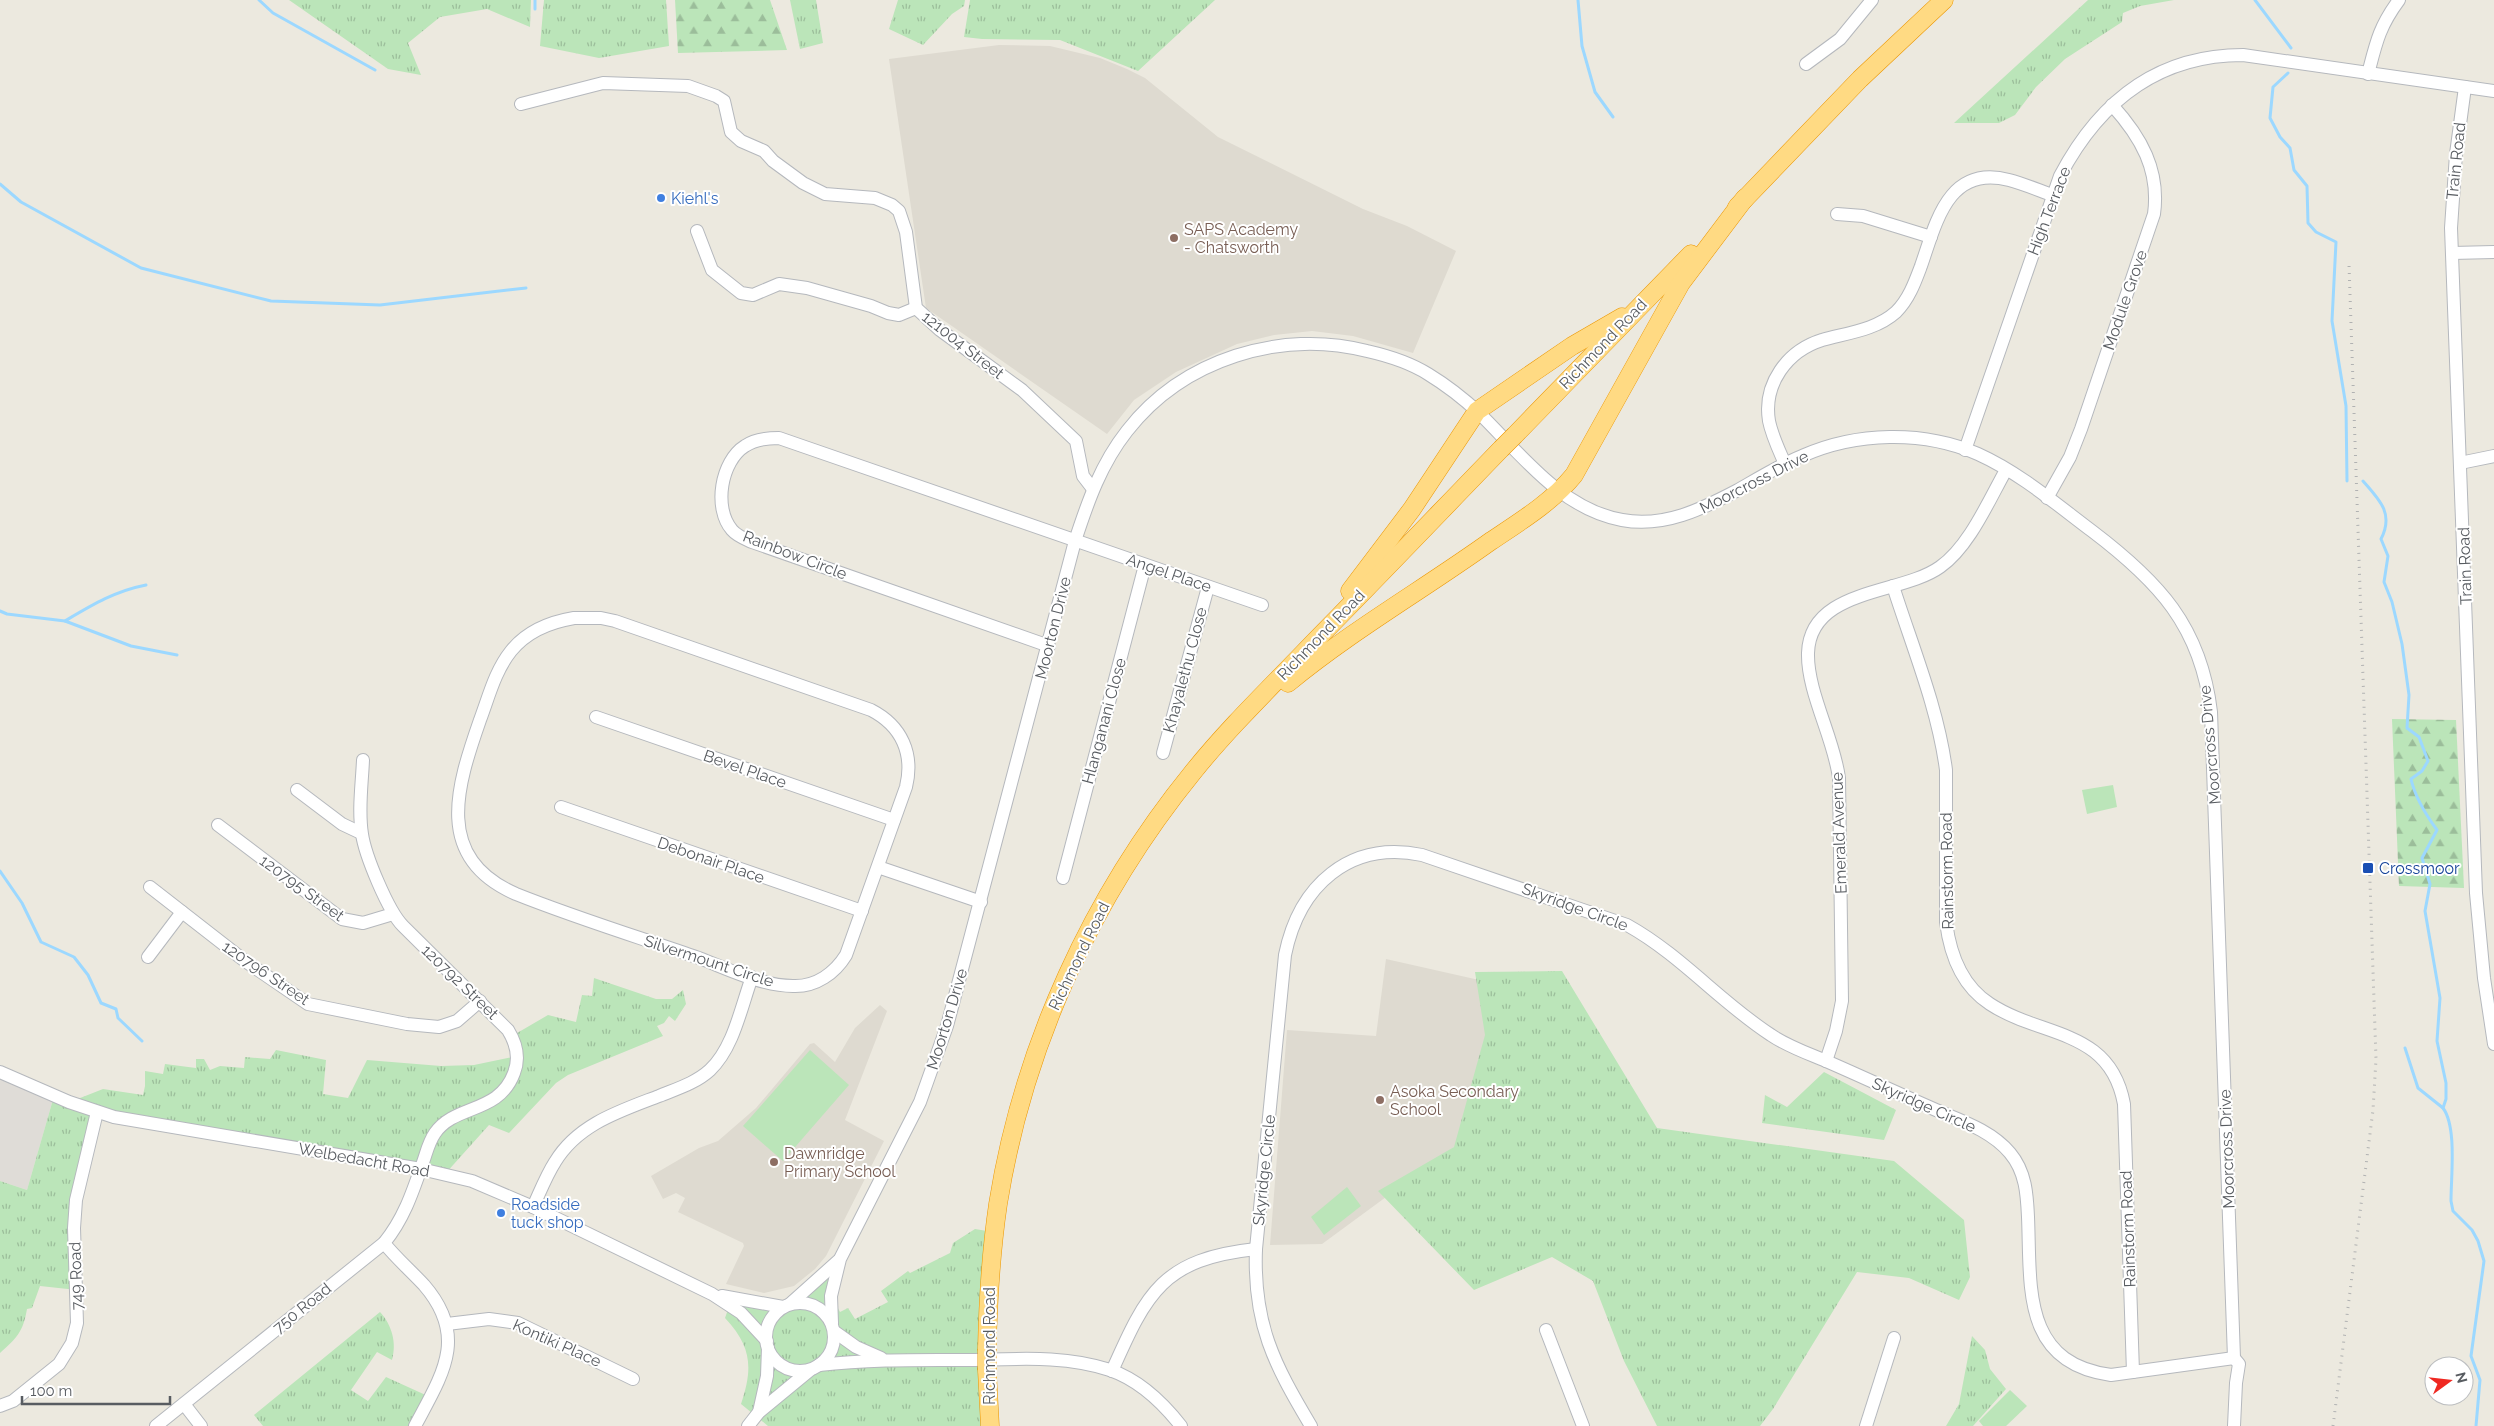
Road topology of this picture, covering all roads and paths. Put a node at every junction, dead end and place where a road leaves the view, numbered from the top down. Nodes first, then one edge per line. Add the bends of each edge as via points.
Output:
1 (1872, 0) edge
2 (1944, 0) edge
3 (2398, 0) edge
4 (1806, 64) dead end
5 (2368, 74) junction
6 (2465, 87) junction
7 (2494, 91) edge
8 (521, 104) dead end
9 (2112, 105) junction
10 (2052, 195) junction
11 (1745, 198) junction
12 (1837, 214) dead end
13 (696, 231) dead end
14 (1931, 237) junction
15 (2494, 252) edge
16 (2452, 253) junction
17 (916, 308) junction
18 (1636, 310) junction
19 (1477, 411) junction
20 (1965, 450) junction
21 (1520, 455) joint
22 (2494, 456) edge
23 (2460, 463) junction
24 (1785, 464) junction
25 (2006, 470) junction
26 (1093, 489) junction
27 (1561, 491) junction
28 (2047, 498) junction
29 (1075, 541) junction
30 (1145, 564) junction
31 (1893, 586) junction
32 (1208, 587) junction
33 (1262, 605) dead end
34 (1049, 646) junction
35 (1284, 674) junction
36 (596, 717) dead end
37 (1163, 753) dead end
38 (362, 760) dead end
39 (1193, 772) junction
40 (297, 790) dead end
41 (562, 807) dead end
42 (894, 820) junction
43 (218, 825) dead end
44 (361, 833) junction
45 (878, 867) junction
46 (1062, 878) dead end
47 (150, 887) dead end
48 (981, 902) junction
49 (862, 911) junction
50 (182, 912) junction
51 (393, 914) junction
52 (148, 957) dead end
53 (752, 977) junction
54 (480, 1001) junction
55 (2494, 1042) edge
56 (1826, 1061) junction
57 (0, 1072) edge
58 (97, 1112) junction
59 (421, 1169) junction
60 (533, 1207) junction
61 (384, 1243) junction
62 (1256, 1249) junction
63 (840, 1259) junction
64 (712, 1294) junction
65 (786, 1306) junction
66 (447, 1324) junction
67 (833, 1327) junction
68 (1546, 1330) dead end
69 (1894, 1338) dead end
70 (767, 1344) junction
71 (2234, 1358) junction
72 (886, 1360) junction
73 (816, 1367) junction
74 (1112, 1371) junction
75 (2133, 1372) junction
76 (633, 1379) dead end
77 (184, 1404) junction
78 (0, 1406) edge
79 (759, 1412) junction
80 (156, 1426) edge
81 (201, 1426) edge
82 (415, 1426) edge
83 (748, 1426) edge
84 (990, 1426) edge
85 (1181, 1426) edge
86 (1310, 1426) edge
87 (1583, 1426) edge
88 (1866, 1426) edge
89 (2234, 1426) edge

1 - 4 street via 1840,39
2 - 11 highway, Richmond Road via 1860,79
3 - 5 street via 2379,32
5 - 6 street, High Terrace
5 - 9 street, High Terrace via 2243,55 2212,56 2161,71 2134,86
6 - 7 street, High Terrace
6 - 16 street, Train Road via 2452,203
8 - 17 street, 121004 Street via 603,84 688,86 716,96 724,101 728,124 740,141 764,150 802,182 825,194 875,198 899,211 906,232
9 - 10 street, High Terrace via 2071,155
9 - 28 street, Module Grove via 2133,130 2147,155 2155,185 2154,214 2079,436
10 - 14 street via 2008,180 1974,180 1947,199
10 - 20 street, High Terrace
11 - 18 highway, Richmond Road
11 - 27 highway via 1681,283 1574,474
12 - 14 street via 1863,216
13 - 17 street via 712,270 741,293 753,295 779,284 807,288 899,315
14 - 24 street via 1912,289 1904,303 1890,316 1870,327 1802,349 1778,374 1770,394 1769,420
15 - 16 street
16 - 23 street, Train Road
17 - 26 street, 121004 Street via 940,330 1022,390 1076,441 1083,476
18 - 19 highway via 1572,346
18 - 35 highway, Richmond Road, bridge
19 - 21 street, Moorton Drive
19 - 26 street, Moorton Drive via 1431,376 1397,358 1339,344 1275,345 1232,356 1194,374 1141,414 1108,458
19 - 35 highway via 1371,566
20 - 24 street, Moorcross Drive via 1933,441 1884,437 1819,449
20 - 25 street, Moorcross Drive
21 - 27 street, Moorcross Drive
22 - 23 street
23 - 55 street, Train Road via 2476,893
24 - 27 street, Moorcross Drive via 1698,510 1648,522 1625,521 1598,514
25 - 28 street, Moorcross Drive
25 - 31 street, Emerald Avenue via 1957,552 1940,568
26 - 29 street, Moorton Drive
27 - 39 highway via 1312,663
28 - 71 street, Moorcross Drive via 2118,551 2156,586 2183,625 2205,678 2212,733
29 - 30 street, Angel Place
29 - 34 street, Moorton Drive
29 - 34 street, Rainbow Circle via 779,438 746,445 734,456 725,478 722,510 731,529 752,542
30 - 32 street, Angel Place
30 - 46 street, Hlanganani Close
31 - 56 street, Emerald Avenue via 1832,609 1818,623 1808,650 1839,778 1842,1001
31 - 75 street, Rainstorm Road via 1944,754 1946,922 1957,964 1970,986 1990,1004 2095,1051 2112,1069 2121,1090
32 - 33 street, Angel Place
32 - 37 street, Khayalethu Close
34 - 48 street, Moorton Drive
35 - 39 highway, Richmond Road
36 - 42 street, Bevel Place
38 - 44 street, 120792 Street
39 - 84 highway, Richmond Road, bridge via 1153,825 1103,904 1060,990 1037,1049 1018,1111 992,1251 987,1349
40 - 44 street via 342,824
41 - 49 street, Debonair Place
42 - 45 street, Silvermount Circle
42 - 53 street, Silvermount Circle via 908,776 908,753 893,726 871,710 601,618 574,618 548,625 530,634 512,650 497,673 460,780 459,830 471,857 485,875 508,891
43 - 51 street, 120795 Street via 342,919 363,923
44 - 51 street, 120792 Street
45 - 48 street
45 - 49 street, Silvermount Circle
47 - 50 street, 120796 Street
48 - 63 street, Moorton Drive via 947,1026 920,1102
49 - 53 street, Silvermount Circle via 846,955 840,965 824,978 805,986 794,986
50 - 52 street
50 - 54 street, 120796 Street via 289,992 317,1007 439,1028 457,1021
51 - 54 street, 120792 Street
53 - 60 street via 730,1039 709,1071 683,1086 607,1117 574,1138 554,1163
54 - 59 street, 120792 Street via 513,1038 517,1052 515,1071 500,1096 439,1128 430,1142
56 - 62 street, Skyridge Circle via 1772,1036 1689,968 1627,925 1422,855 1386,852 1361,857 1340,867 1318,885 1298,913 1289,938
56 - 75 street, Skyridge Circle via 1976,1128 2003,1145 2016,1161 2027,1192 2033,1308 2043,1333 2063,1356 2087,1370 2111,1375
57 - 58 street, Welbedacht Road via 54,1097
58 - 59 street, Welbedacht Road
58 - 78 street, 749 Road via 76,1200 77,1322 72,1343 66,1356 52,1370 13,1401
59 - 60 street, Welbedacht Road via 472,1181
59 - 61 street, 750 Road via 401,1221
60 - 64 street, Welbedacht Road
61 - 66 street via 425,1287
61 - 77 street, 750 Road
62 - 74 street via 1203,1259 1162,1284 1136,1317
62 - 86 street, Skyridge Circle via 1256,1289 1264,1333 1275,1362
63 - 65 street, Moorton Drive
63 - 67 street, Moorton Drive via 831,1296
64 - 65 street, Welbedacht Road
64 - 70 street, Welbedacht Road via 741,1314
65 - 67 street via 814,1305 824,1312
65 - 70 street via 770,1321
66 - 76 street, Kontiki Place via 489,1319 518,1323
66 - 82 street via 448,1354
67 - 72 street via 856,1347
67 - 73 street via 832,1350
68 - 87 street
69 - 88 street
70 - 73 street via 775,1360 786,1368 799,1371
70 - 79 street via 766,1384
71 - 75 street, Skyridge Circle
71 - 89 street, Moorcross Drive via 2239,1364
72 - 73 street
72 - 74 street via 1069,1360
73 - 79 street
74 - 85 street via 1158,1400
77 - 80 street, 750 Road
77 - 81 street
79 - 83 street

